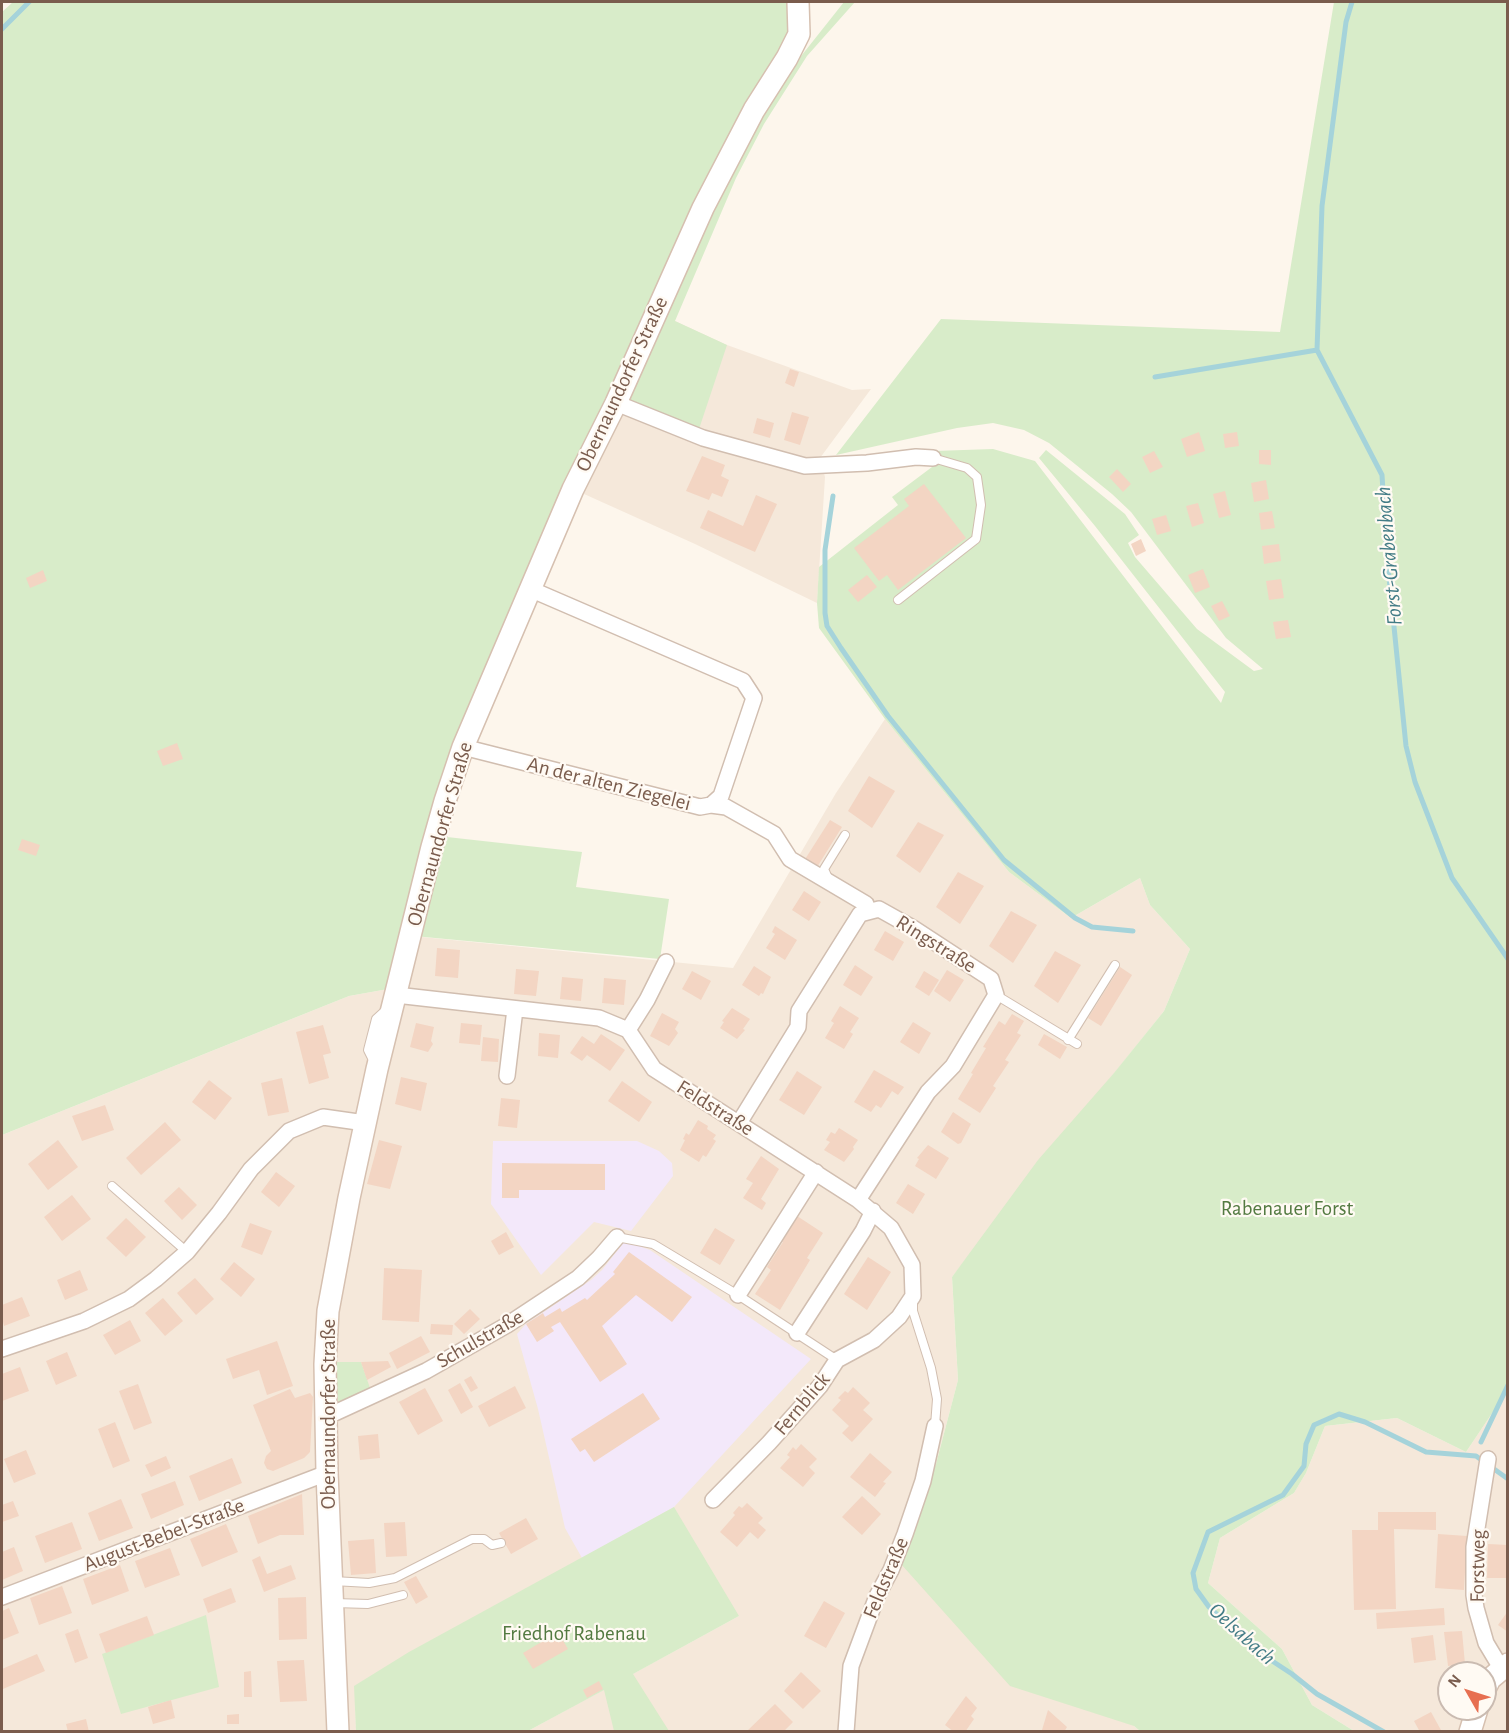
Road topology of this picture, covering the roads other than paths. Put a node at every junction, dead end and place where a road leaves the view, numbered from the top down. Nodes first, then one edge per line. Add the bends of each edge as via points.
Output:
1 (798, 2) edge
2 (616, 403) junction
3 (933, 458) joint
4 (530, 589) junction
5 (898, 600) dead end
6 (463, 747) junction
7 (711, 805) junction
8 (845, 835) dead end
9 (867, 908) junction
10 (666, 962) dead end
11 (1115, 965) dead end
12 (996, 995) junction
13 (394, 999) junction
14 (515, 1009) junction
15 (628, 1030) junction
16 (1068, 1040) junction
17 (1077, 1044) dead end
18 (507, 1076) dead end
19 (365, 1123) junction
20 (739, 1123) junction
21 (816, 1172) junction
22 (112, 1186) dead end
23 (858, 1200) junction
24 (873, 1211) junction
25 (617, 1237) joint
26 (187, 1252) junction
27 (738, 1295) junction
28 (913, 1296) junction
29 (797, 1333) junction
30 (2, 1349) edge
31 (837, 1360) junction
32 (326, 1417) junction
33 (935, 1426) joint
34 (1487, 1466) dead end
35 (327, 1473) junction
36 (713, 1500) dead end
37 (501, 1543) dead end
38 (331, 1581) junction
39 (404, 1595) dead end
40 (2, 1597) edge
41 (332, 1603) junction
42 (1504, 1666) edge
43 (338, 1731) edge
44 (846, 1731) edge

1 - 2 street, Obernaundorfer Straße via 799,34 703,208
2 - 3 street via 704,438 805,466
2 - 4 street, Obernaundorfer Straße
3 - 5 lane via 967,468 977,477 981,505 976,539
4 - 6 street, Obernaundorfer Straße
4 - 7 street, An der alten Ziegelei via 743,681 754,698 721,796
6 - 7 street, An der alten Ziegelei via 699,807
6 - 13 street, Obernaundorfer Straße
7 - 9 street via 726,807 774,834 790,859
8 - 9 lane via 824,869 826,876 864,899
9 - 12 street, Ringstraße via 879,909 913,928 991,979
9 - 20 street, Ringstraße via 799,1011 798,1027
10 - 15 street
11 - 16 lane
12 - 16 lane
12 - 23 street via 953,1066 928,1092
13 - 14 street
13 - 19 street, Obernaundorfer Straße
14 - 15 street via 599,1017
14 - 18 street
15 - 20 street, Feldstraße via 654,1070
16 - 17 lane
19 - 26 street via 323,1117 289,1131 251,1169
19 - 32 street, Obernaundorfer Straße via 328,1311
20 - 21 street, Feldstraße
21 - 23 street, Feldstraße
21 - 27 street
22 - 26 lane
23 - 24 street, Feldstraße
24 - 28 street, Feldstraße via 891,1228 912,1265
24 - 29 street
25 - 27 lane via 653,1244
25 - 32 street, Schulstraße via 578,1278 507,1325 426,1371
26 - 30 street via 129,1299 84,1321
27 - 29 lane
28 - 31 street, Fernblick via 899,1317 874,1340
28 - 33 lane via 913,1311 937,1399
29 - 31 lane
31 - 36 street, Fernblick via 820,1386
32 - 35 street, Obernaundorfer Straße
33 - 44 street, Feldstraße via 923,1481 905,1534 851,1666
34 - 42 street, Forstweg via 1473,1547 1474,1595 1486,1643
35 - 38 street, Obernaundorfer Straße
35 - 40 street, August-Bebel-Straße
37 - 38 lane via 492,1545 484,1539 472,1539 395,1578 369,1583
38 - 41 street, Obernaundorfer Straße
39 - 41 lane via 368,1604
41 - 43 street, Obernaundorfer Straße

